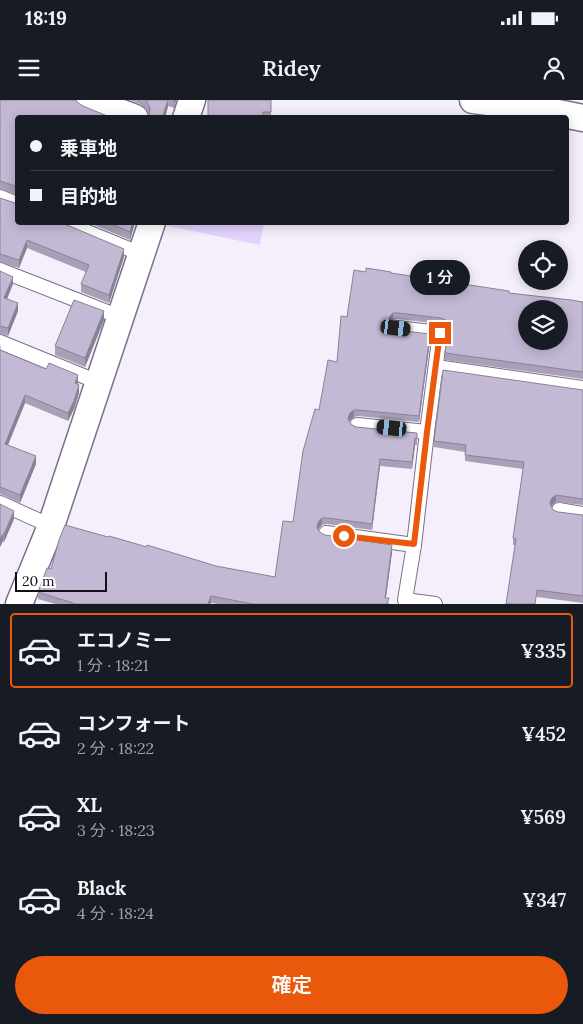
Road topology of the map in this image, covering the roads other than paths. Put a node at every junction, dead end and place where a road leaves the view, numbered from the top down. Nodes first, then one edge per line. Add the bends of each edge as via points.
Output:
1 (88, 100) edge
2 (192, 100) edge
3 (473, 100) edge
4 (127, 115) edge
5 (187, 115) edge
6 (568, 115) edge
7 (569, 115) edge
8 (583, 118) edge
9 (0, 197) edge
10 (15, 203) edge
11 (70, 225) edge
12 (151, 225) edge
13 (141, 254) junction
14 (0, 270) edge
15 (120, 317) junction
16 (396, 328) edge
17 (0, 342) edge
18 (436, 367) junction
19 (98, 382) junction
20 (583, 388) edge
21 (357, 424) dead end
22 (427, 432) junction
23 (0, 503) edge
24 (560, 510) edge
25 (583, 514) edge
26 (51, 526) junction
27 (326, 533) edge
28 (414, 544) junction
29 (19, 604) edge
30 (435, 604) edge

1 - 4 street
2 - 5 street
3 - 6 street
7 - 8 street
9 - 10 lane
11 - 13 lane
12 - 13 street
13 - 15 street
14 - 15 lane
15 - 19 street
16 - 18 lane via 440,333
17 - 19 lane
18 - 20 lane
18 - 22 lane
19 - 26 street
21 - 22 lane
22 - 28 lane
23 - 26 lane
24 - 25 lane
26 - 29 street
27 - 28 lane
28 - 30 lane via 405,600

